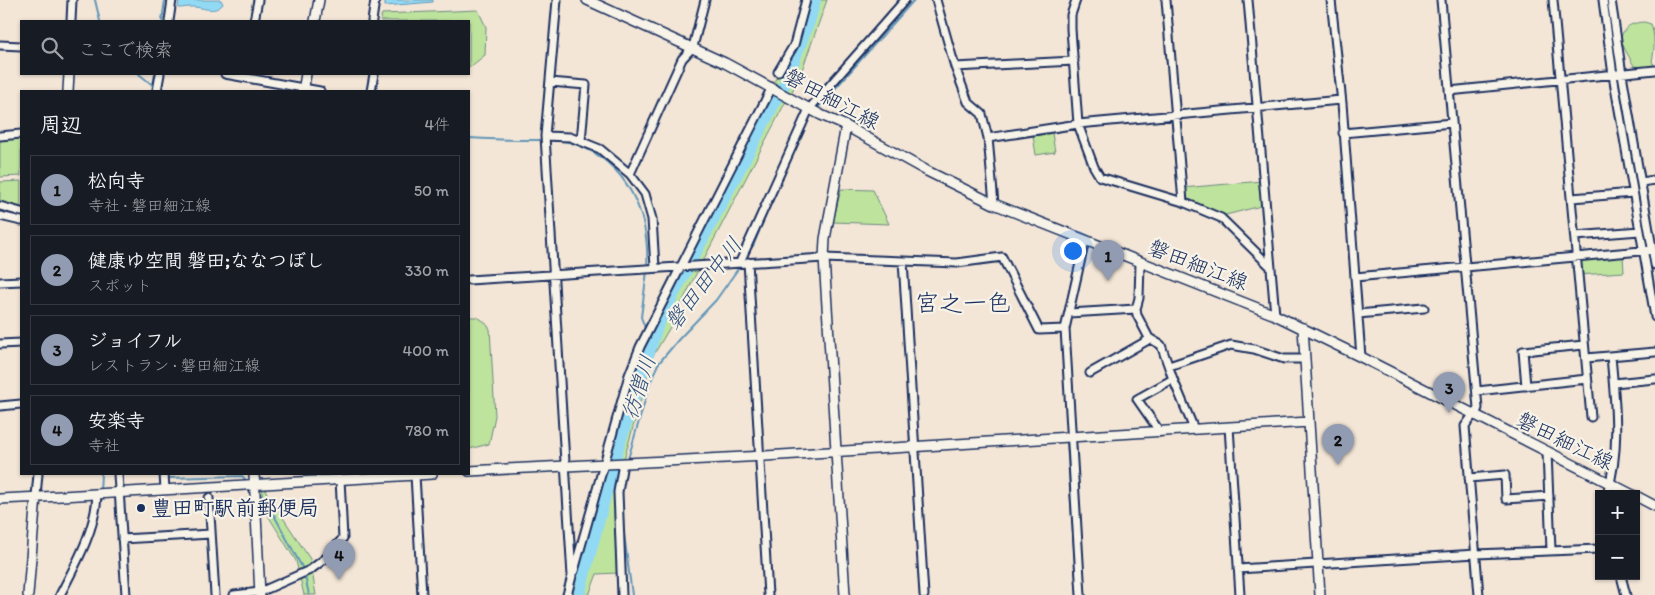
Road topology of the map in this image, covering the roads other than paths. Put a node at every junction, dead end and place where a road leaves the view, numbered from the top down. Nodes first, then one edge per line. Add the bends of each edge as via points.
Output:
1 (72, 0) edge
2 (172, 0) edge
3 (258, 0) edge
4 (319, 0) edge
5 (375, 0) edge
6 (557, 0) edge
7 (587, 0) edge
8 (705, 0) edge
9 (806, 0) edge
10 (905, 0) edge
11 (936, 0) edge
12 (1076, 0) edge
13 (1166, 0) edge
14 (1248, 0) edge
15 (1331, 0) edge
16 (1441, 0) edge
17 (1553, 0) edge
18 (1603, 0) edge
19 (1611, 0) edge
20 (71, 20) edge
21 (168, 20) edge
22 (254, 20) edge
23 (315, 20) edge
24 (372, 20) edge
25 (0, 45) edge
26 (20, 46) edge
27 (693, 47) junction
28 (1074, 61) junction
29 (955, 68) junction
30 (1655, 70) edge
31 (778, 72) dead end
32 (1622, 74) junction
33 (68, 75) edge
34 (160, 75) edge
35 (306, 75) edge
36 (374, 75) edge
37 (1613, 75) junction
38 (245, 76) edge
39 (1561, 80) junction
40 (550, 82) junction
41 (772, 88) junction
42 (68, 90) edge
43 (157, 90) edge
44 (303, 90) edge
45 (371, 90) edge
46 (1449, 91) junction
47 (1341, 100) junction
48 (1257, 108) junction
49 (809, 109) junction
50 (1176, 115) junction
51 (1452, 123) junction
52 (1078, 124) junction
53 (846, 126) junction
54 (1343, 133) junction
55 (20, 134) edge
56 (0, 136) edge
57 (545, 136) junction
58 (988, 138) junction
59 (581, 141) junction
60 (630, 174) junction
61 (1655, 180) edge
62 (1641, 182) junction
63 (1633, 193) junction
64 (1572, 198) junction
65 (1183, 202) junction
66 (994, 204) junction
67 (0, 206) edge
68 (20, 212) edge
69 (0, 216) edge
70 (20, 221) edge
71 (1640, 231) junction
72 (1575, 236) junction
73 (1085, 241) junction
74 (1652, 250) junction
75 (1643, 251) junction
76 (1577, 257) junction
77 (824, 258) junction
78 (904, 261) junction
79 (744, 262) junction
80 (1140, 262) junction
81 (1655, 265) edge
82 (682, 266) junction
83 (655, 267) junction
84 (1271, 267) junction
85 (1465, 267) junction
86 (552, 274) junction
87 (1355, 277) junction
88 (20, 280) edge
89 (470, 280) edge
90 (0, 282) edge
91 (1424, 308) dead end
92 (1136, 309) junction
93 (1068, 313) junction
94 (1358, 314) junction
95 (1275, 315) junction
96 (1655, 317) edge
97 (1303, 328) junction
98 (1065, 329) junction
99 (1150, 339) junction
100 (20, 343) edge
101 (0, 344) edge
102 (1584, 345) junction
103 (1655, 352) edge
104 (1611, 356) junction
105 (1361, 357) junction
106 (1586, 358) junction
107 (1305, 359) junction
108 (1169, 366) junction
109 (1090, 373) dead end
110 (1655, 379) edge
111 (1173, 380) junction
112 (1587, 380) junction
113 (1614, 383) junction
114 (1526, 386) junction
115 (1477, 391) junction
116 (20, 404) edge
117 (0, 406) edge
118 (1474, 415) junction
119 (1591, 418) dead end
120 (1309, 422) junction
121 (1229, 427) junction
122 (1194, 429) junction
123 (1160, 432) junction
124 (1071, 438) junction
125 (915, 446) junction
126 (836, 450) junction
127 (1547, 452) junction
128 (760, 456) junction
129 (604, 464) junction
130 (623, 464) junction
131 (565, 465) junction
132 (470, 471) edge
133 (38, 475) edge
134 (118, 475) edge
135 (164, 475) edge
136 (254, 475) edge
137 (415, 475) edge
138 (1469, 478) junction
139 (340, 479) junction
140 (1610, 483) junction
141 (254, 484) junction
142 (165, 489) junction
143 (1608, 490) edge
144 (1623, 490) edge
145 (119, 492) junction
146 (97, 494) junction
147 (36, 496) junction
148 (1549, 496) junction
149 (0, 498) edge
150 (209, 498) dead end
151 (1640, 498) edge
152 (1655, 506) edge
153 (212, 534) junction
154 (122, 539) junction
155 (1595, 549) edge
156 (1551, 550) junction
157 (1476, 554) junction
158 (1318, 564) junction
159 (1238, 569) junction
160 (572, 576) junction
161 (1622, 580) edge
162 (260, 594) edge
163 (28, 595) edge
164 (60, 595) edge
165 (126, 595) edge
166 (215, 595) edge
167 (234, 595) edge
168 (422, 595) edge
169 (567, 595) edge
170 (622, 595) edge
171 (768, 595) edge
172 (845, 595) edge
173 (924, 595) edge
174 (1081, 595) edge
175 (1240, 595) edge
176 (1320, 595) edge
177 (1479, 595) edge
178 (1626, 595) edge

1 - 20 street
2 - 21 street
3 - 22 street
4 - 23 street
5 - 24 street
6 - 40 street
7 - 27 street, 磐田細江線
8 - 27 street
9 - 31 street via 794,45
10 - 49 street
11 - 29 street
12 - 28 street via 1071,29
13 - 50 street
14 - 48 street
15 - 47 street
16 - 46 street
17 - 39 street
18 - 37 street
19 - 32 street
25 - 26 street
27 - 41 street, 磐田細江線
27 - 60 street via 682,59
28 - 29 street
28 - 52 street
29 - 58 street via 968,102 982,114
30 - 32 street
32 - 37 street
32 - 62 street
33 - 42 street
34 - 43 street
35 - 44 street
36 - 45 street
37 - 39 street
37 - 63 street
38 - 44 street
39 - 46 street
39 - 64 street
40 - 57 street
40 - 59 street via 586,85
41 - 49 street, 磐田細江線
41 - 82 street
46 - 51 street
47 - 48 street
47 - 54 street
48 - 50 street
48 - 84 street
49 - 53 street, 磐田細江線
49 - 79 street
50 - 52 street
50 - 65 street
51 - 54 street
51 - 85 street
52 - 58 street
52 - 65 street via 1100,177
53 - 66 street, 磐田細江線
53 - 77 street
54 - 87 street
55 - 56 street
57 - 59 street
57 - 86 street
58 - 66 street
59 - 60 street via 600,149
60 - 83 street via 646,194 652,219
61 - 62 street
62 - 74 street
63 - 64 street
63 - 71 street
64 - 72 street
65 - 84 street via 1221,218
66 - 73 street, 磐田細江線
67 - 68 street
69 - 70 street
71 - 72 street
71 - 75 street
72 - 76 street
73 - 80 street, 磐田細江線
73 - 93 street
74 - 75 street
74 - 81 street
75 - 76 street
75 - 96 street
76 - 85 street
76 - 102 street
77 - 78 street
77 - 79 street
77 - 126 street
78 - 98 street via 957,263 1002,257 1039,330
78 - 125 street
79 - 82 street
79 - 128 street
80 - 92 street via 1140,298
80 - 95 street, 磐田細江線
82 - 83 street
82 - 129 street via 640,347
83 - 86 street
84 - 95 street
85 - 87 street
85 - 115 street
86 - 89 street
86 - 131 street
87 - 94 street
88 - 90 street
91 - 94 street
92 - 93 street
92 - 99 street
93 - 98 street
94 - 105 street
95 - 97 street, 磐田細江線
97 - 105 street, 磐田細江線
97 - 107 street
98 - 124 street
99 - 108 street via 1161,345
99 - 109 street
100 - 101 street
102 - 106 street
102 - 114 street via 1523,351
103 - 104 street
104 - 106 street
104 - 113 street
105 - 118 street, 磐田細江線
106 - 112 street
107 - 108 street via 1284,358 1231,345
107 - 120 street
108 - 111 street
110 - 113 street
111 - 122 street
111 - 123 street via 1137,400
112 - 114 street
112 - 119 street
113 - 140 street via 1615,450
114 - 115 street
115 - 118 street via 1478,408
116 - 117 street
118 - 127 street, 磐田細江線
118 - 138 street via 1465,426
120 - 121 street
120 - 158 street
121 - 122 street
121 - 159 street
122 - 123 street
123 - 124 street
124 - 125 street
124 - 174 street
125 - 126 street
125 - 173 street
126 - 128 street
126 - 172 street
127 - 140 street, 磐田細江線
127 - 148 street
128 - 130 street
128 - 171 street
129 - 130 street
129 - 131 street
129 - 160 street
130 - 170 street via 618,492
131 - 132 street
131 - 160 street
133 - 147 street
134 - 145 street
135 - 142 street
136 - 141 street
137 - 139 street
137 - 168 street
138 - 148 street via 1505,475 1506,498
138 - 157 street
139 - 141 street
139 - 162 street via 343,538 326,558 310,570
140 - 143 street
140 - 144 street, 磐田細江線
141 - 142 street
141 - 162 street
142 - 145 street
145 - 146 street
145 - 154 street
146 - 147 street
146 - 164 street via 97,505 85,542
147 - 149 street
147 - 163 street
148 - 156 street
150 - 153 street
151 - 152 street
153 - 154 street
153 - 166 street
154 - 165 street
155 - 156 street
156 - 157 street
157 - 158 street
157 - 177 street
158 - 159 street
158 - 176 street
159 - 175 street
160 - 169 street
161 - 178 street
162 - 167 street

